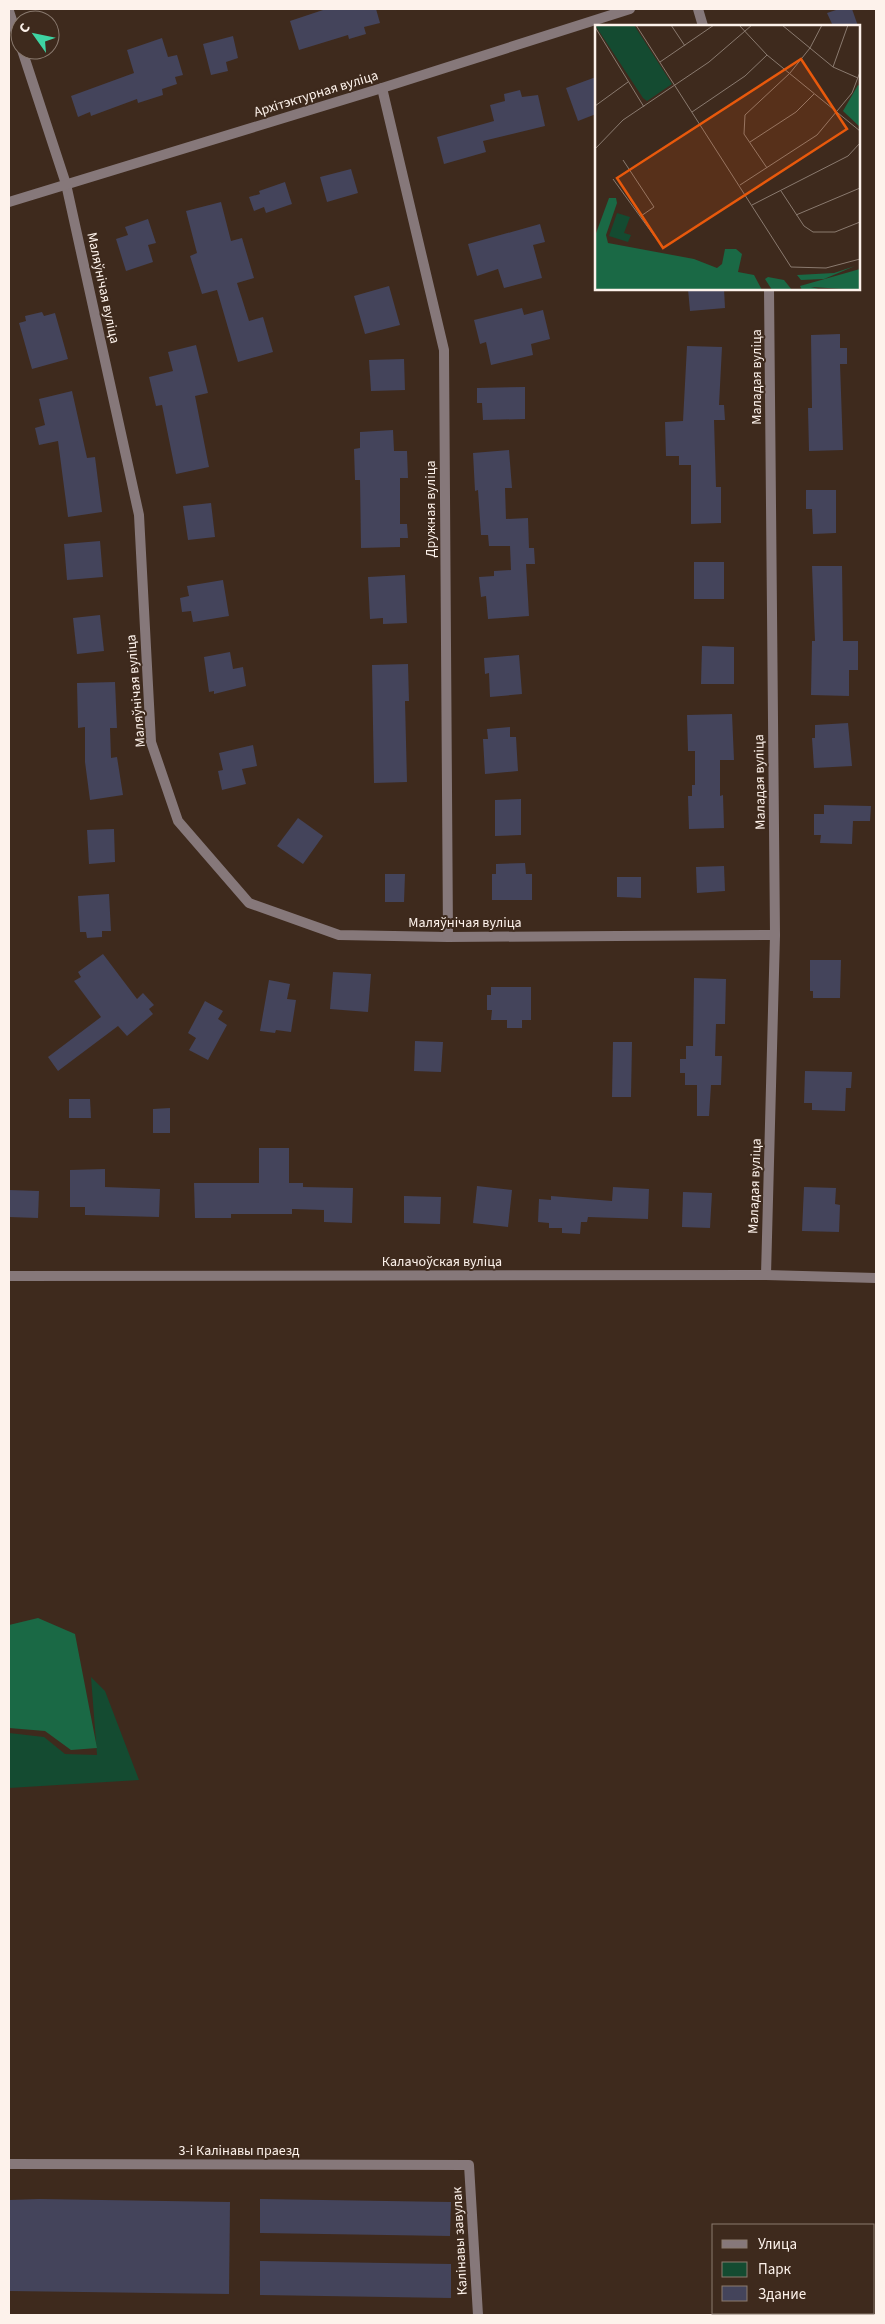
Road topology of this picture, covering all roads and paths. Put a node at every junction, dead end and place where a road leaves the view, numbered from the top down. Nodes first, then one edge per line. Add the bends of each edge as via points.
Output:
1 (630, 9) edge
2 (698, 9) edge
3 (703, 25) edge
4 (25, 60) edge
5 (382, 88) junction
6 (66, 184) junction
7 (9, 202) edge
8 (770, 290) edge
9 (775, 935) junction
10 (448, 937) junction
11 (766, 1275) junction
12 (9, 1276) edge
13 (876, 1278) edge
14 (9, 2164) edge
15 (469, 2165) joint
16 (478, 2315) edge

1 - 5 street, Архітэктурная вуліца
2 - 3 street
4 - 6 street, Маляўнічая вуліца
5 - 6 street, Архітэктурная вуліца
5 - 10 street, Дружная вуліца via 444,350
6 - 7 street, Архітэктурная вуліца
6 - 10 street, Маляўнічая вуліца via 139,515 151,742 178,821 249,903 339,935
8 - 9 street, Маладая вуліца
9 - 10 street, Маляўнічая вуліца
9 - 11 street, Маладая вуліца
11 - 12 street, Калачоўская вуліца
11 - 13 street, Калачоўская вуліца
14 - 15 street, 3-і Калінавы праезд
15 - 16 street, Калінавы завулак

